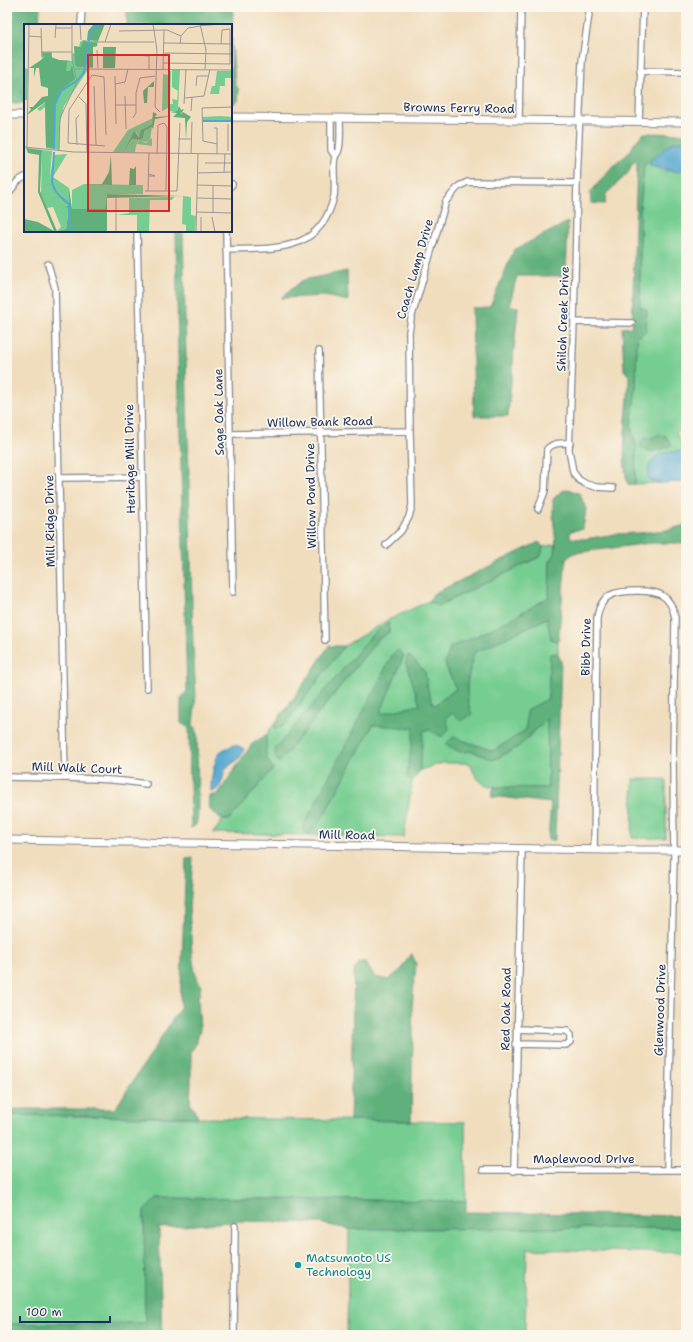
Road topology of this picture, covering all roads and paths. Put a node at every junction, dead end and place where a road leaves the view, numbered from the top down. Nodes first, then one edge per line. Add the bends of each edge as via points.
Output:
1 (82, 7) edge
2 (521, 7) edge
3 (590, 7) edge
4 (643, 7) edge
5 (81, 24) edge
6 (640, 71) junction
7 (686, 72) edge
8 (7, 115) edge
9 (24, 115) edge
10 (232, 117) edge
11 (331, 118) junction
12 (340, 118) junction
13 (519, 120) junction
14 (580, 121) junction
15 (639, 121) junction
16 (686, 122) edge
17 (335, 156) junction
18 (24, 178) edge
19 (577, 183) junction
20 (7, 195) edge
21 (137, 232) edge
22 (226, 232) edge
23 (226, 250) junction
24 (48, 264) dead end
25 (574, 322) junction
26 (632, 323) dead end
27 (318, 351) dead end
28 (410, 431) junction
29 (320, 433) junction
30 (230, 434) junction
31 (570, 443) junction
32 (142, 477) junction
33 (60, 478) junction
34 (613, 488) dead end
35 (538, 509) dead end
36 (386, 545) dead end
37 (233, 592) dead end
38 (325, 640) dead end
39 (147, 688) dead end
40 (7, 777) edge
41 (65, 778) junction
42 (146, 784) dead end
43 (7, 840) edge
44 (522, 849) junction
45 (594, 850) junction
46 (674, 850) junction
47 (686, 850) edge
48 (517, 1029) junction
49 (516, 1044) junction
50 (483, 1170) dead end
51 (514, 1170) junction
52 (667, 1170) junction
53 (686, 1170) edge
54 (234, 1226) dead end
55 (234, 1335) edge

1 - 5 street
2 - 13 street
3 - 14 street, Shiloh Creek Drive via 582,61
4 - 6 street
6 - 7 street
6 - 15 street
8 - 9 street
10 - 11 street, Browns Ferry Road
11 - 12 street, Browns Ferry Road
11 - 17 street via 331,150
12 - 13 street, Browns Ferry Road
12 - 17 street via 340,150
13 - 14 street, Browns Ferry Road
14 - 15 street, Browns Ferry Road
14 - 19 street, Shiloh Creek Drive
15 - 16 street, Browns Ferry Road
17 - 23 street via 331,209 315,232 286,247
18 - 20 street
19 - 25 street, Shiloh Creek Drive
19 - 28 street, Coach Lamp Drive via 468,182 459,186 446,201 411,319
21 - 32 street, Heritage Mill Drive
22 - 23 street, Sage Oak Lane
23 - 30 street, Sage Oak Lane
24 - 33 street, Mill Ridge Drive via 55,288
25 - 26 street
25 - 31 street, Shiloh Creek Drive
27 - 29 street, Willow Pond Drive
28 - 29 street, Willow Bank Road
28 - 36 street, Coach Lamp Drive via 412,505 409,518 401,531
29 - 30 street, Willow Bank Road
29 - 38 street, Willow Pond Drive
30 - 37 street, Sage Oak Lane
31 - 34 street, Shiloh Creek Drive via 571,464 579,480 596,487
31 - 35 street via 558,443 547,449 545,491
32 - 33 street
32 - 39 street, Heritage Mill Drive
33 - 41 street, Mill Ridge Drive
40 - 41 street, Mill Walk Court
41 - 42 street, Mill Walk Court
43 - 44 street, Mill Road
44 - 45 street, Mill Road
44 - 48 street, Red Oak Road
45 - 46 street, Mill Road
45 - 46 street, Bibb Drive via 599,608 610,594 622,591 652,591 666,598 673,607 675,618
46 - 47 street, Mill Road
46 - 52 street, Glenwood Drive
48 - 49 street, Red Oak Road
48 - 49 street via 567,1031 571,1035 571,1042 566,1046
49 - 51 street, Red Oak Road
50 - 51 street, Maplewood Drive
51 - 52 street, Maplewood Drive
52 - 53 street, Maplewood Drive
54 - 55 street

